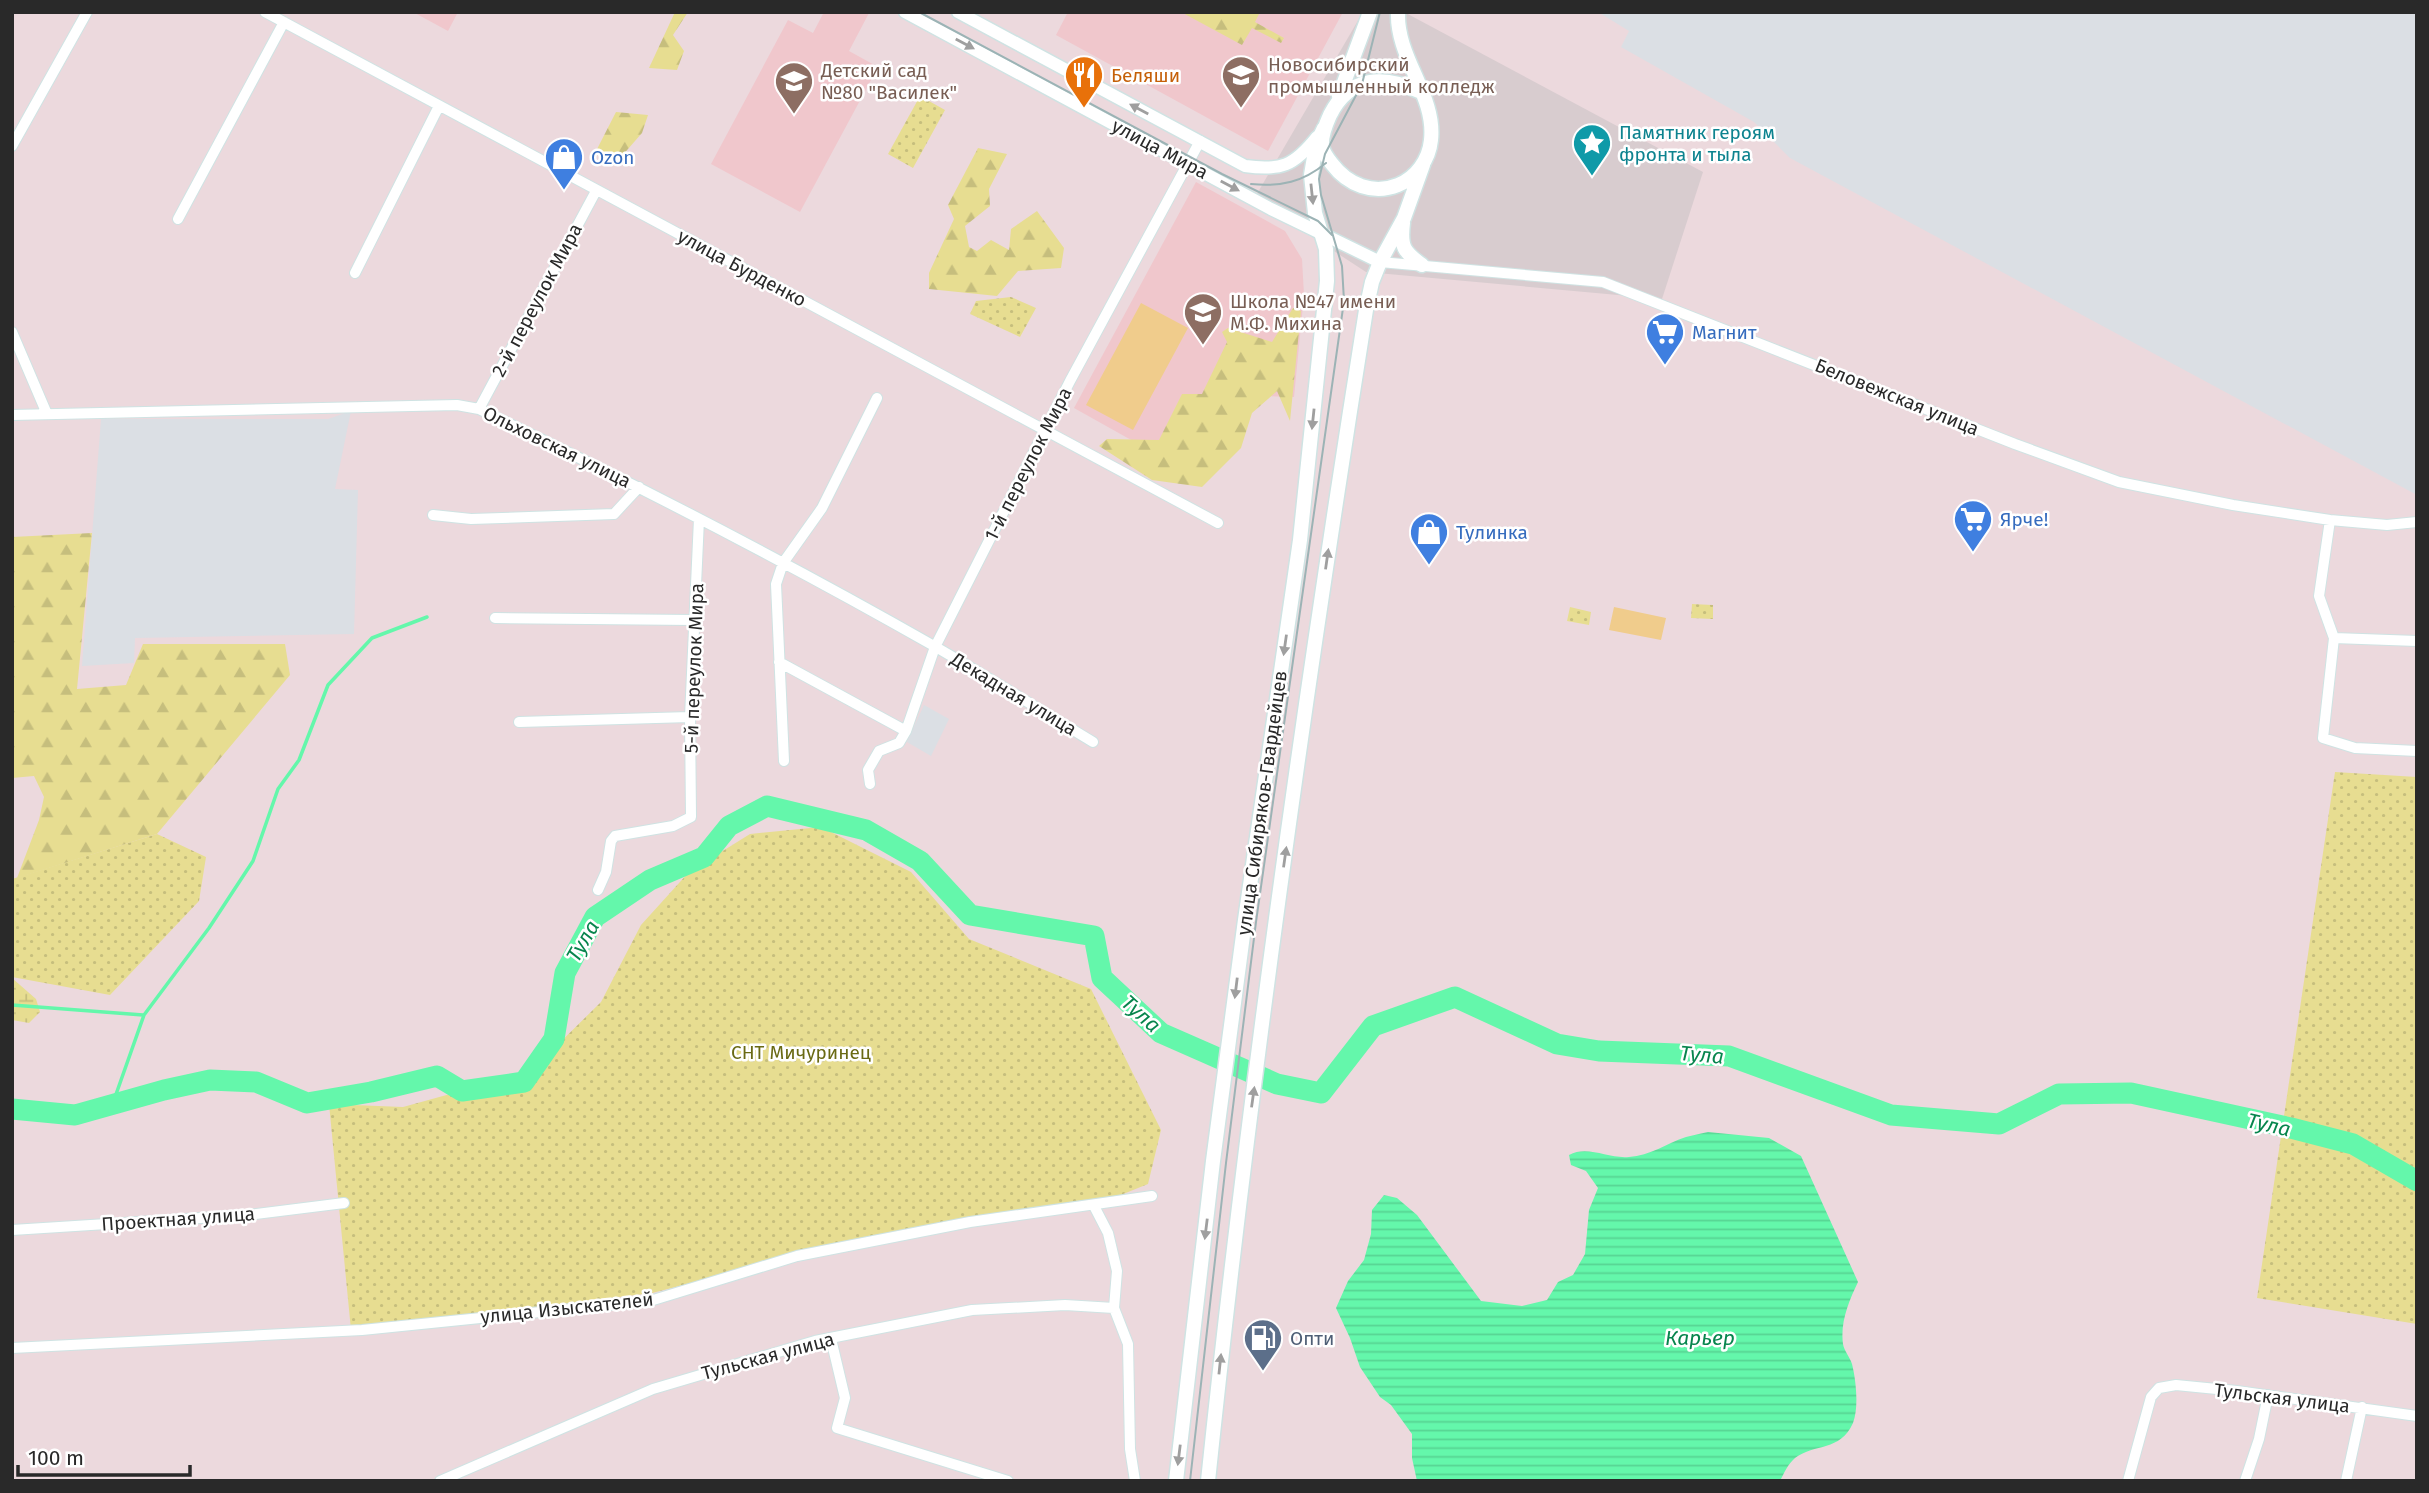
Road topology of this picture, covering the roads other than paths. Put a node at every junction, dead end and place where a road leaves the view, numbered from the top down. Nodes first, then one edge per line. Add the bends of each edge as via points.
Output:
1 (87, 12) edge
2 (265, 12) edge
3 (905, 12) edge
4 (958, 12) edge
5 (1370, 12) edge
6 (1398, 12) edge
7 (284, 22) junction
8 (1421, 92) junction
9 (1337, 101) junction
10 (439, 106) junction
11 (1324, 128) junction
12 (1200, 141) junction
13 (12, 146) edge
14 (1188, 163) junction
15 (1423, 165) junction
16 (596, 191) junction
17 (1404, 218) junction
18 (178, 219) dead end
19 (1322, 234) junction
20 (1380, 262) junction
21 (1422, 265) junction
22 (355, 272) dead end
23 (12, 332) edge
24 (877, 398) dead end
25 (479, 408) junction
26 (47, 414) junction
27 (12, 415) edge
28 (1046, 431) junction
29 (639, 487) junction
30 (433, 515) dead end
31 (699, 519) junction
32 (2330, 520) junction
33 (2417, 522) edge
34 (1218, 523) dead end
35 (783, 563) junction
36 (495, 618) dead end
37 (694, 620) junction
38 (2334, 638) junction
39 (2417, 641) edge
40 (935, 647) junction
41 (779, 662) junction
42 (690, 717) junction
43 (519, 722) dead end
44 (906, 731) junction
45 (1093, 742) dead end
46 (2417, 751) edge
47 (784, 761) dead end
48 (870, 784) dead end
49 (598, 890) dead end
50 (1152, 1196) dead end
51 (344, 1203) dead end
52 (1094, 1206) junction
53 (12, 1230) edge
54 (1114, 1308) junction
55 (831, 1339) junction
56 (12, 1348) edge
57 (2268, 1395) junction
58 (2362, 1407) junction
59 (2417, 1416) edge
60 (440, 1481) edge
61 (1008, 1481) edge
62 (1135, 1481) edge
63 (1177, 1481) edge
64 (1208, 1481) edge
65 (2129, 1481) edge
66 (2245, 1481) edge
67 (2346, 1481) edge

1 - 13 street
2 - 7 street, улица Бурденко
3 -> 14 street, улица Мира
12 -> 4 street, улица Мира
5 - 9 main road
6 - 8 main road via 1402,44
7 - 10 street, улица Бурденко
7 - 18 street
8 - 9 main road via 1401,83 1370,81 1351,88
8 - 15 main road via 1432,123
9 - 11 main road
10 - 16 street, улица Бурденко
10 - 22 street
11 - 12 street, улица Мира via 1304,154 1285,166 1245,166
11 - 15 main road via 1325,154 1341,176 1360,187 1386,190 1410,181
11 -> 19 main road, улица Сибиряков-Гвардейцев via 1311,166 1312,197
12 - 14 street, 1-й переулок Мира
14 -> 19 street, улица Мира
14 - 28 street, 1-й переулок Мира
15 - 17 main road, улица Сибиряков-Гвардейцев
16 - 25 street, 2-й переулок Мира
16 - 28 street, улица Бурденко
17 - 20 main road, улица Сибиряков-Гвардейцев
17 - 21 main road via 1401,237 1406,253
19 - 20 street, улица Мира
19 -> 63 main road, улица Сибиряков-Гвардейцев via 1327,281 1300,540 1213,1161
20 - 21 street, Беловежская улица
64 -> 20 main road, улица Сибиряков-Гвардейцев via 1243,1165 1276,924 1338,488 1366,310
21 - 32 street, Беловежская улица via 1603,282 2119,482
23 - 26 street
24 - 35 street via 822,508
25 - 26 street, Ольховская улица
25 - 29 street, Ольховская улица
26 - 27 street, Ольховская улица
28 - 34 street, улица Бурденко
28 - 40 street, 1-й переулок Мира
29 - 30 street via 614,514 471,519
29 - 31 street, Ольховская улица
31 - 35 street, Ольховская улица
31 - 37 street, 5-й переулок Мира
32 - 33 street, Беловежская улица via 2387,526
32 - 38 street via 2319,596
35 - 40 street, Ольховская улица
35 - 41 street via 776,584
36 - 37 street
37 - 42 street, 5-й переулок Мира
38 - 39 street
38 - 46 street via 2323,738 2355,748
40 - 44 street, 1-й переулок Мира
40 - 45 street, Декадная улица
41 - 44 street
41 - 47 street
42 - 43 street
42 - 49 street, 5-й переулок Мира via 691,817 673,826 615,836
44 - 48 street via 899,743 879,751 868,771
50 - 52 street, улица Изыскателей
51 - 53 street, Проектная улица
52 - 54 street via 1108,1233 1117,1271
52 - 56 street, улица Изыскателей via 970,1222 797,1256 650,1301 362,1330
54 - 55 street, Тульская улица via 1065,1305 972,1310
54 - 62 street via 1128,1344
55 - 60 street, Тульская улица via 653,1389
55 - 61 street via 845,1398 837,1429
57 - 58 street, Тульская улица
57 - 65 street, Тульская улица via 2176,1385 2159,1388 2151,1396
57 - 66 street
58 - 59 street, Тульская улица
58 - 67 street

